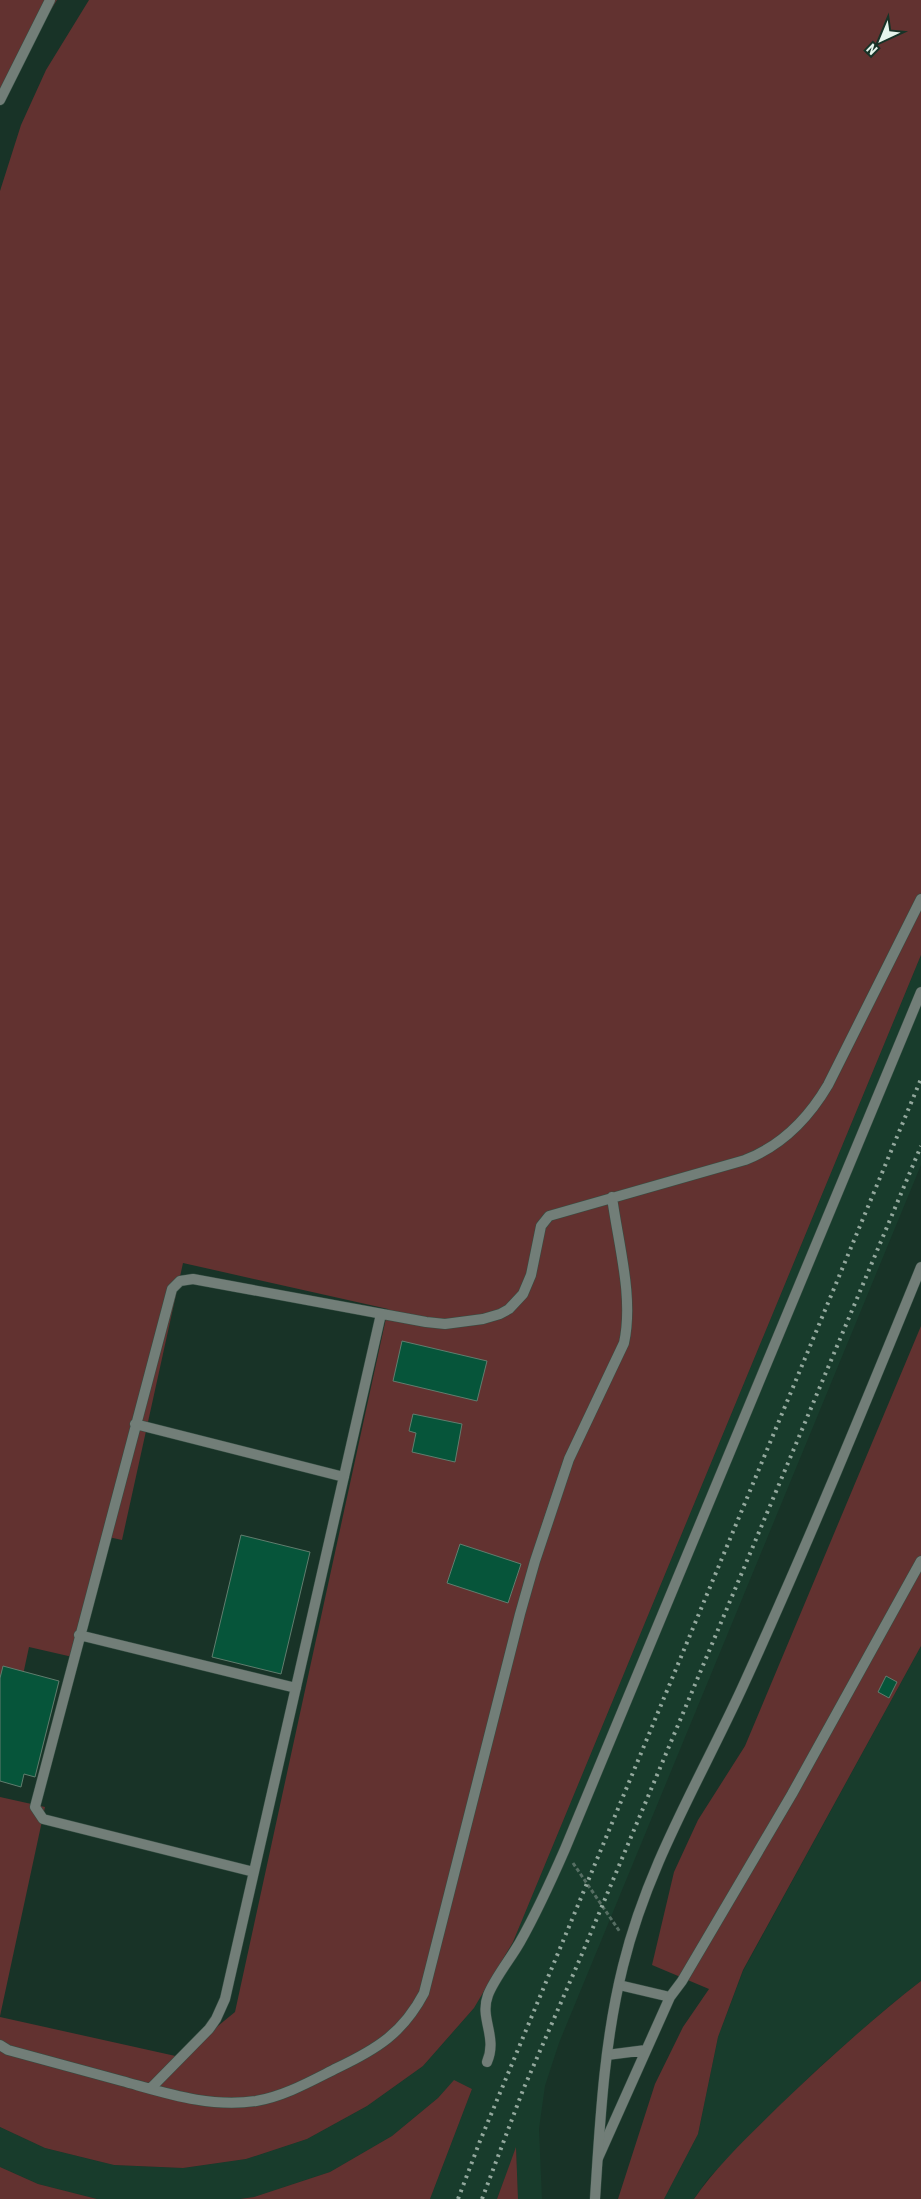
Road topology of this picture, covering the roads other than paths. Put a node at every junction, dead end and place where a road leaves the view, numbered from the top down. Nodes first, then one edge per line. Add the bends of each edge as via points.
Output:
1 (50, 0) edge
2 (0, 100) edge
3 (921, 899) edge
4 (921, 992) edge
5 (612, 1197) junction
6 (921, 1267) edge
7 (381, 1314) junction
8 (135, 1424) junction
9 (344, 1477) junction
10 (921, 1561) edge
11 (80, 1634) junction
12 (296, 1688) junction
13 (254, 1872) junction
14 (619, 1985) junction
15 (670, 1997) junction
16 (0, 2045) edge
17 (646, 2050) junction
18 (607, 2055) junction
19 (487, 2062) dead end
20 (150, 2089) junction
21 (598, 2158) junction
22 (595, 2199) edge

1 - 2 street
3 - 5 street via 828,1085 812,1110 793,1130 770,1148 745,1160
4 - 19 street via 565,1849 535,1915 487,1996 485,2013 492,2044
5 - 7 street via 555,1213 544,1220 528,1285 517,1302 500,1314 445,1324
5 - 20 street via 627,1300 626,1332 620,1353 569,1460 532,1570 424,1993 405,2022 380,2046 288,2091 258,2100 227,2104 195,2101
6 - 14 street via 786,1589 741,1690 658,1858
7 - 8 street via 193,1279 180,1281 170,1294
7 - 9 street
8 - 9 street
8 - 11 street
9 - 12 street
10 - 15 street via 792,1794
11 - 12 street
11 - 13 street via 35,1803 39,1816
12 - 13 street
13 - 20 street via 221,2009 209,2029
14 - 15 street
14 - 18 street
15 - 17 street
16 - 20 street via 8,2050
17 - 18 street
17 - 21 street
18 - 21 street
21 - 22 street

